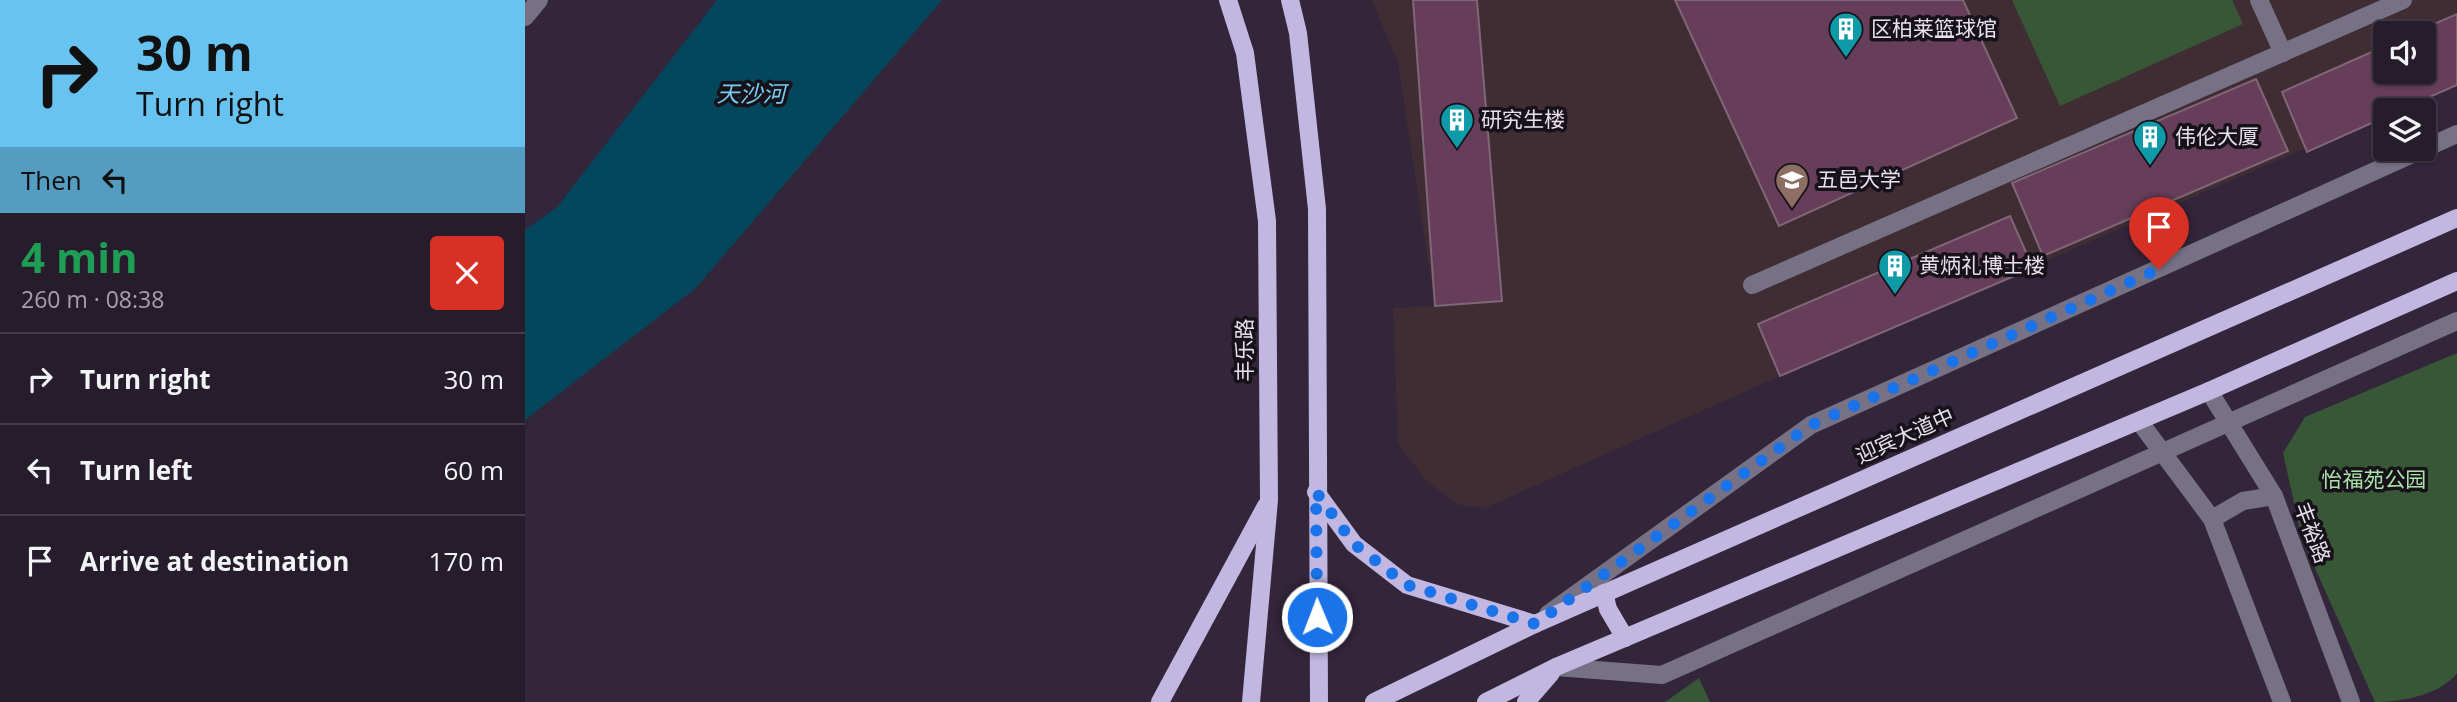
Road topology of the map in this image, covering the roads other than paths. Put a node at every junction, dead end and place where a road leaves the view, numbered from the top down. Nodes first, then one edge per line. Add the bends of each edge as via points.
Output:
1 (539, 0) edge
2 (1228, 0) edge
3 (1290, 0) edge
4 (2259, 0) edge
5 (2403, 0) edge
6 (525, 17) edge
7 (2283, 53) junction
8 (2457, 134) edge
9 (2457, 218) edge
10 (2457, 281) edge
11 (1752, 285) dead end
12 (2457, 321) edge
13 (2209, 391) junction
14 (2139, 421) junction
15 (2228, 422) junction
16 (2162, 452) junction
17 (1316, 492) junction
18 (2274, 496) junction
19 (1269, 500) junction
20 (2212, 519) junction
21 (1604, 593) junction
22 (1535, 624) junction
23 (1625, 638) junction
24 (1556, 667) junction
25 (1160, 702) edge
26 (1251, 702) edge
27 (1319, 702) edge
28 (1374, 702) edge
29 (1486, 702) edge
30 (1526, 702) edge
31 (2282, 702) edge
32 (2351, 702) edge

1 - 6 street
2 - 19 main road, 丰乐路 via 1245,53 1267,221
3 - 17 main road via 1298,33 1317,208
4 - 7 street
5 - 7 street
7 - 11 street
8 - 22 street via 1811,425
9 - 21 main road, 迎宾大道中
10 - 13 main road
12 - 15 street
13 - 14 main road
13 - 15 street, 丰裕路
14 - 16 street
14 - 23 main road
15 - 16 street
15 - 18 street, 丰裕路
16 - 20 street
16 - 24 street via 1663,675
17 - 22 main road via 1354,544 1407,585
17 - 27 main road
18 - 20 street via 2243,502
18 - 32 street, 丰裕路
19 - 25 main road
19 - 26 main road, 丰乐路
20 - 31 street
21 - 22 main road, 迎宾大道中
21 - 23 main road
22 - 28 main road, 迎宾大道中
23 - 24 main road
24 - 29 main road
24 - 30 main road

